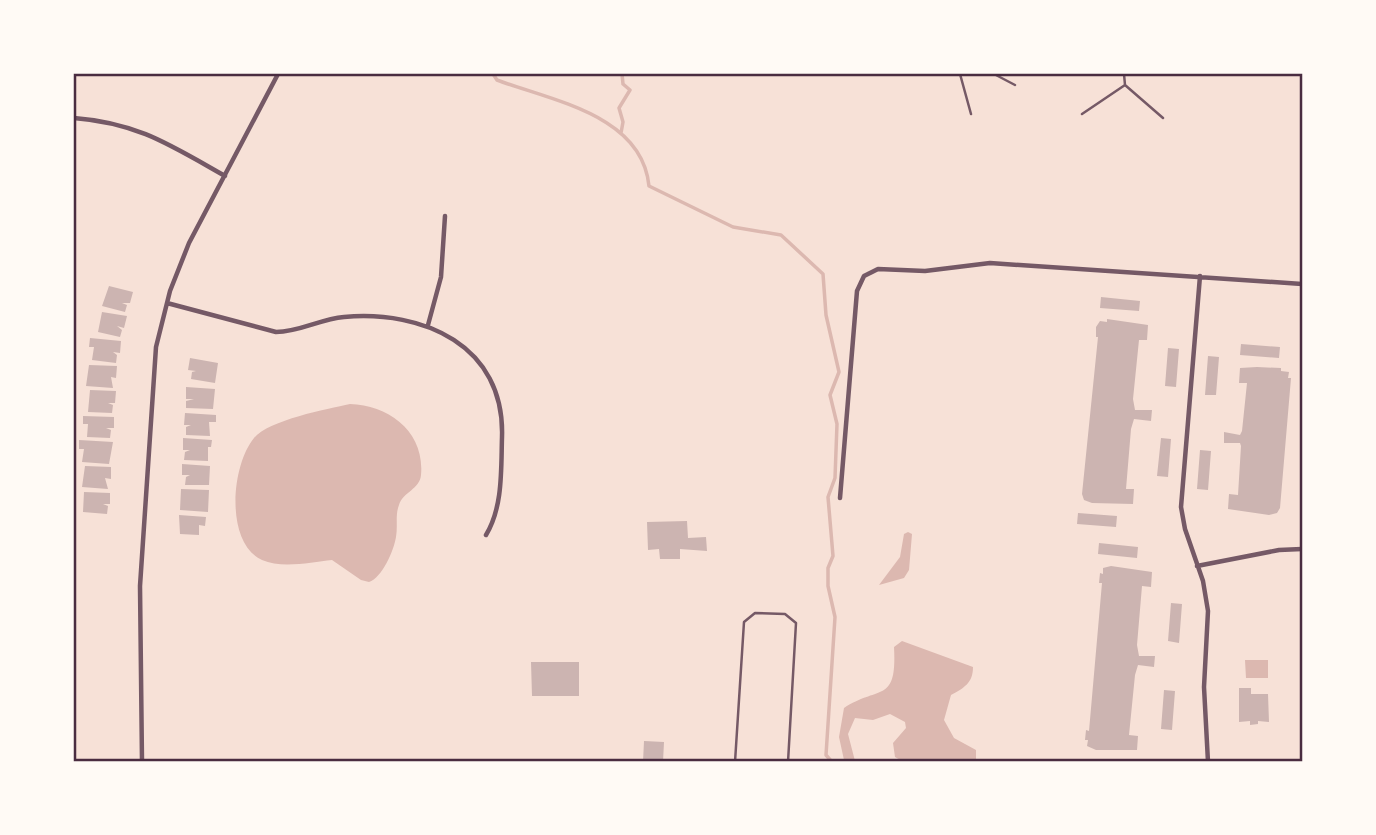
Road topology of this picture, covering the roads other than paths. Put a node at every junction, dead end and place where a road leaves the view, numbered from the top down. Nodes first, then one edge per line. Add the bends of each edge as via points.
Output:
1 (278, 74) edge
2 (960, 74) edge
3 (995, 74) edge
4 (1124, 74) edge
5 (1014, 85) dead end
6 (1125, 85) junction
7 (971, 114) dead end
8 (1082, 114) dead end
9 (74, 118) edge
10 (1163, 118) dead end
11 (225, 176) junction
12 (445, 216) dead end
13 (1200, 276) junction
14 (1303, 284) edge
15 (167, 303) junction
16 (428, 326) junction
17 (841, 498) dead end
18 (486, 535) dead end
19 (1303, 549) edge
20 (1197, 566) junction
21 (142, 761) edge
22 (735, 761) edge
23 (788, 761) edge
24 (1208, 761) edge

1 - 11 street
2 - 7 lane
3 - 5 lane
4 - 6 lane
6 - 8 lane
6 - 10 lane
9 - 11 street via 135,128
11 - 15 street via 189,243
12 - 16 street via 441,277
13 - 14 street
13 - 17 street via 990,263 925,271 878,269 861,281 857,291
13 - 20 street via 1181,506
15 - 16 street via 276,332 346,317
15 - 21 street via 153,365 140,586
16 - 18 street via 456,340 478,360 501,410 498,508
19 - 20 street
20 - 24 street via 1209,625 1204,687
22 - 23 lane via 744,622 755,613 785,614 796,623

